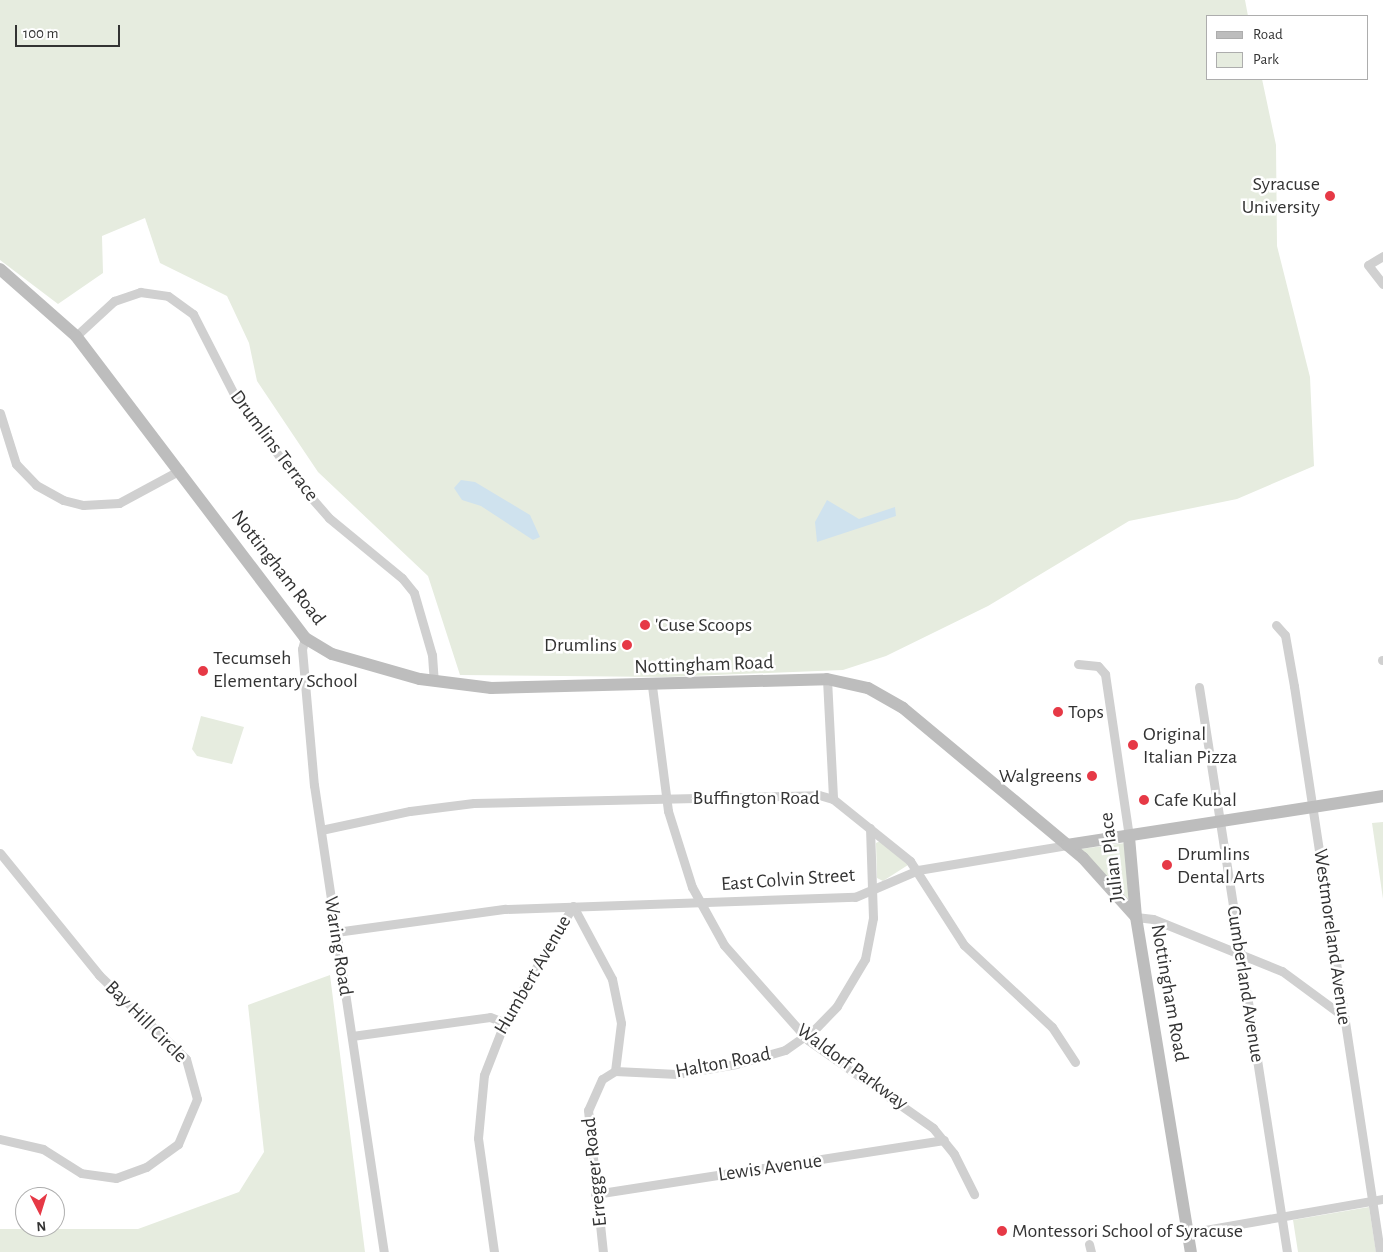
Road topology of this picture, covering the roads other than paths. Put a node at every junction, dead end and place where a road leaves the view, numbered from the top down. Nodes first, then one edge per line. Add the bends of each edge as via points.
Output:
1 (1383, 256) edge
2 (0, 268) edge
3 (1383, 284) edge
4 (76, 336) junction
5 (0, 413) edge
6 (180, 470) junction
7 (1276, 625) dead end
8 (305, 638) junction
9 (1078, 664) dead end
10 (827, 679) junction
11 (434, 681) junction
12 (652, 686) junction
13 (1199, 687) dead end
14 (1383, 796) edge
15 (665, 798) junction
16 (832, 799) junction
17 (1313, 807) junction
18 (1220, 822) junction
19 (870, 828) junction
20 (321, 830) junction
21 (1129, 837) junction
22 (1067, 845) junction
23 (0, 853) edge
24 (918, 870) junction
25 (872, 890) junction
26 (699, 904) junction
27 (573, 906) junction
28 (1136, 917) junction
29 (336, 932) junction
30 (1241, 954) junction
31 (1343, 1016) junction
32 (504, 1022) junction
33 (352, 1036) junction
34 (804, 1037) junction
35 (1075, 1062) dead end
36 (615, 1071) junction
37 (0, 1139) edge
38 (944, 1140) junction
39 (595, 1194) junction
40 (974, 1194) dead end
41 (1383, 1199) edge
42 (1373, 1202) junction
43 (1281, 1217) junction
44 (1188, 1233) junction
45 (384, 1252) edge
46 (494, 1252) edge
47 (603, 1252) edge
48 (1191, 1252) edge
49 (1287, 1252) edge
50 (1380, 1252) edge

1 - 3 street via 1368,265
2 - 4 street, Nottingham Road
4 - 6 street, Nottingham Road
4 - 11 street, Drumlins Terrace via 114,301 140,292 168,296 193,314 236,398 302,486 329,518 402,578 414,594 421,609
5 - 6 street via 16,464 36,485 62,500 83,505 119,503
6 - 8 street, Nottingham Road
7 - 17 street, Westmoreland Avenue via 1285,635
8 - 11 street, Nottingham Road via 358,663
8 - 20 street, Waring Road via 305,694
9 - 21 street, Julian Place via 1098,666 1104,674
10 - 12 street, Nottingham Road
10 - 16 street
10 - 22 street, Nottingham Road via 868,688 890,699
11 - 12 street, Nottingham Road via 491,688
12 - 15 street, Waldorf Parkway
13 - 18 street, Cumberland Avenue
14 - 17 street, East Colvin Street
15 - 16 street, Buffington Road via 819,795
15 - 20 street, Buffington Road via 439,806
15 - 26 street, Waldorf Parkway
16 - 19 street, Buffington Road
17 - 18 street, East Colvin Street
17 - 31 street, Westmoreland Avenue
18 - 21 street, East Colvin Street
18 - 30 street, Cumberland Avenue
19 - 24 street, Buffington Road
19 - 25 street, Halton Road
20 - 29 street, Waring Road
21 - 22 street, East Colvin Street
21 - 28 street, Julian Place
22 - 24 street, East Colvin Street
22 - 28 street, Nottingham Road via 1109,883
23 - 37 street, Bay Hill Circle via 99,975 186,1059 197,1098 178,1144 146,1167 116,1178 81,1173 43,1149
24 - 25 street, East Colvin Street
24 - 35 street, Buffington Road via 964,945 1052,1027
25 - 26 street, East Colvin Street via 855,898
25 - 34 street, Halton Road via 871,936 865,959 837,1006
26 - 27 street, East Colvin Street
26 - 34 street, Waldorf Parkway via 743,970
27 - 29 street, East Colvin Street via 486,911
27 - 32 street, Humbert Avenue
27 - 36 street, Erregger Road via 615,987 622,1046
28 - 30 street via 1153,919
28 - 44 street, Nottingham Road
29 - 33 street, Waring Road
30 - 31 street via 1297,979
30 - 43 street, Cumberland Avenue
31 - 42 street, Westmoreland Avenue
32 - 33 street via 490,1018
32 - 46 street, Humbert Avenue via 484,1075 478,1118 483,1191
33 - 45 street, Waring Road
34 - 36 street, Halton Road via 785,1050 736,1064 677,1074
34 - 38 street, Waldorf Parkway via 912,1111
36 - 39 street, Erregger Road via 602,1079 588,1110
38 - 39 street, Lewis Avenue
38 - 40 street, Waldorf Parkway
39 - 47 street, Erregger Road
41 - 42 street
42 - 43 street
42 - 50 street, Westmoreland Avenue
43 - 44 street
43 - 49 street, Cumberland Avenue
44 - 48 street, Nottingham Road

